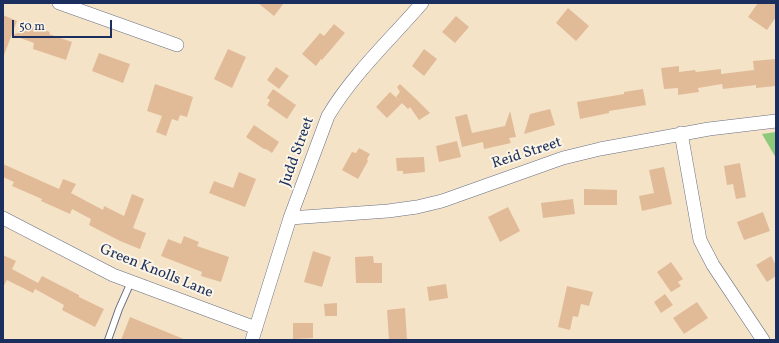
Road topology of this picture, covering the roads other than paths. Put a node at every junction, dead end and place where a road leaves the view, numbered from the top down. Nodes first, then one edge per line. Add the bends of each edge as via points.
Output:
1 (59, 3) edge
2 (422, 3) edge
3 (177, 46) dead end
4 (776, 122) edge
5 (681, 133) junction
6 (3, 218) edge
7 (290, 218) junction
8 (131, 282) junction
9 (254, 334) edge
10 (108, 340) edge
11 (763, 340) edge

1 - 3 street
2 - 7 street, Judd Street via 367,64 336,104 324,128
4 - 5 street, Reid Street
5 - 7 street, Reid Street via 563,158 418,207
5 - 11 street via 700,240 713,265
6 - 8 street, Green Knolls Lane
7 - 9 street, Judd Street
8 - 9 street, Green Knolls Lane
8 - 10 lane

